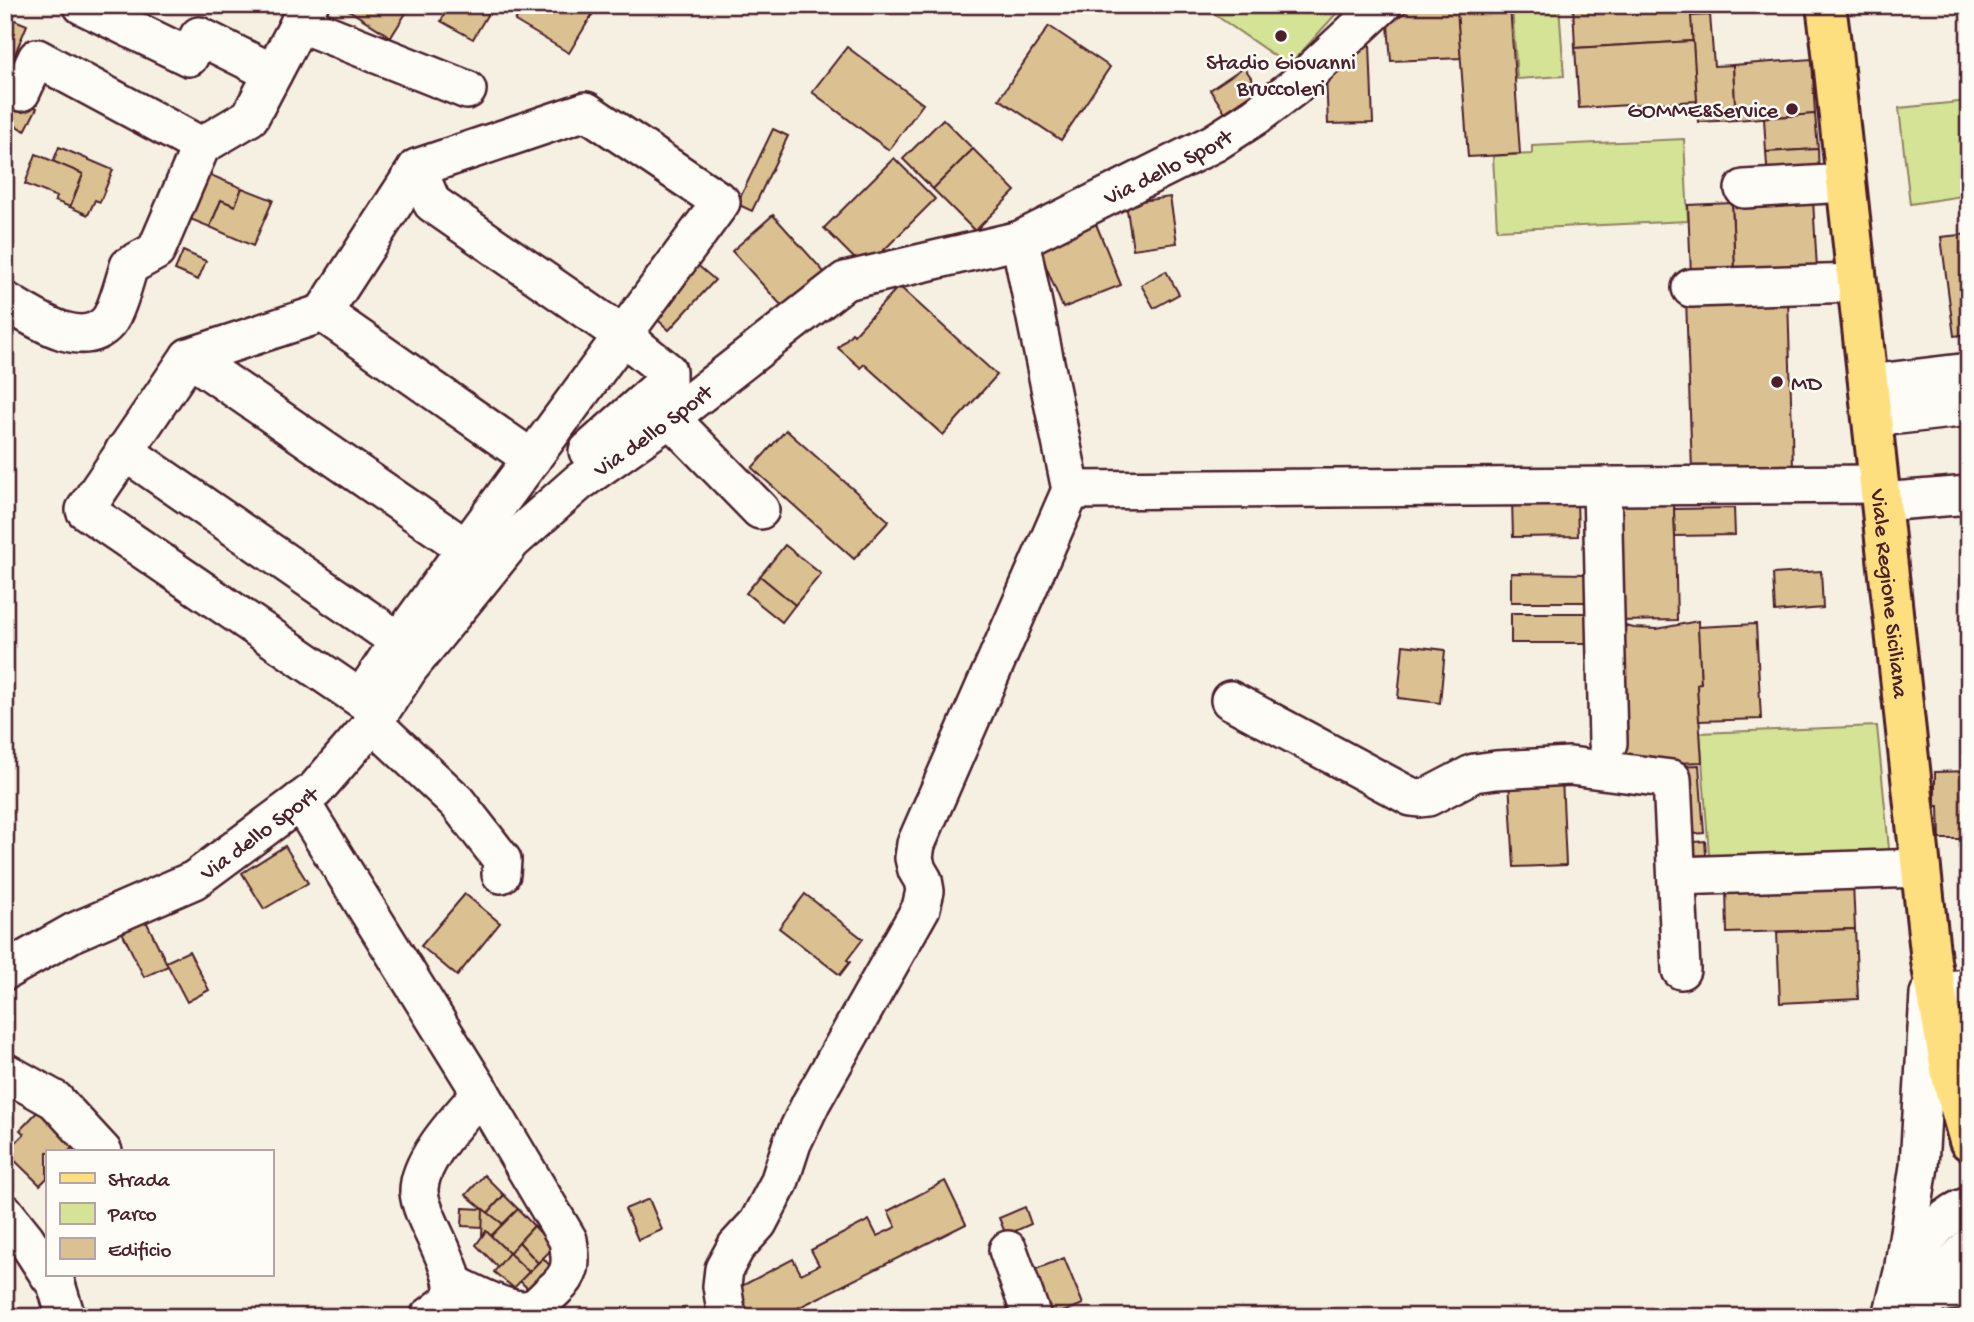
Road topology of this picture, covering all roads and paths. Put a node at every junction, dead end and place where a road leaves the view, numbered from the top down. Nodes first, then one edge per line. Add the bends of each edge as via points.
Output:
1 (82, 5) edge
2 (1382, 5) edge
3 (1808, 5) edge
4 (1826, 5) edge
5 (304, 14) edge
6 (1831, 43) junction
7 (273, 74) junction
8 (467, 90) dead end
9 (21, 92) dead end
10 (201, 146) junction
11 (417, 168) junction
12 (1846, 183) junction
13 (1744, 189) dead end
14 (1020, 240) junction
15 (1857, 283) junction
16 (1691, 288) dead end
17 (5, 301) edge
18 (323, 313) junction
19 (622, 335) junction
20 (189, 357) junction
21 (1969, 372) edge
22 (1870, 401) junction
23 (1969, 407) edge
24 (670, 418) junction
25 (124, 451) junction
26 (532, 459) junction
27 (1602, 487) junction
28 (1071, 491) junction
29 (1880, 493) junction
30 (1969, 495) edge
31 (760, 510) dead end
32 (466, 548) junction
33 (440, 629) junction
34 (399, 641) junction
35 (1230, 701) dead end
36 (373, 723) junction
37 (1608, 743) dead end
38 (300, 801) junction
39 (1921, 868) junction
40 (500, 874) dead end
41 (1676, 876) junction
42 (1681, 970) dead end
43 (5, 971) edge
44 (1945, 980) edge
45 (5, 1072) edge
46 (481, 1093) junction
47 (1969, 1141) edge
48 (101, 1150) edge
49 (1969, 1206) edge
50 (5, 1213) edge
51 (1969, 1247) edge
52 (1008, 1250) dead end
53 (46, 1270) edge
54 (50, 1276) edge
55 (454, 1284) junction
56 (1969, 1293) edge
57 (1904, 1302) edge
58 (66, 1317) edge
59 (429, 1317) edge
60 (729, 1317) edge
61 (1032, 1317) edge

1 - 7 street via 189,57 199,36
2 - 14 street, Via dello Sport via 1256,116 1214,143
3 - 6 main road
4 - 6 main road, Viale Regione Siciliana
5 - 7 street
5 - 8 street
6 - 12 main road, Viale Regione Siciliana
7 - 10 street via 250,117
9 - 10 street via 37,58
10 - 17 street via 156,251 129,266 110,321 88,333 62,332
11 - 18 street
11 - 19 street via 432,203
11 - 19 street via 586,111 721,202
12 - 13 street
12 - 15 main road, Viale Regione Siciliana
14 - 24 street, Via dello Sport via 845,281
14 - 28 street
15 - 16 street
15 - 22 main road, Viale Regione Siciliana
18 - 20 street
18 - 26 street
19 - 26 street
19 - 33 street via 667,371 667,381 475,553 425,618
20 - 25 street
20 - 32 street
21 - 22 street
22 - 23 street
22 - 29 main road, Viale Regione Siciliana
24 - 31 street
24 - 33 street, Via dello Sport via 579,482 512,541
25 - 34 street
25 - 34 street via 85,510 361,699
26 - 32 street
27 - 28 street
27 - 29 street
27 - 37 street
28 - 60 street via 916,845 914,858 925,891 921,908 811,1103 758,1223 724,1269 722,1286
29 - 30 street
29 - 39 main road, Viale Regione Siciliana
32 - 34 street
33 - 36 street, Via dello Sport
35 - 41 street via 1411,797 1428,797 1474,773 1496,770 1570,765 1672,779
36 - 38 street, Via dello Sport
36 - 40 street via 457,802 502,860
38 - 43 street, Via dello Sport via 194,880 74,932
38 - 46 street
39 - 41 street
39 - 44 main road, Viale Regione Siciliana
41 - 42 street
44 - 47 main road, Viale Regione Siciliana via 1952,1080
44 - 57 street
45 - 48 street via 55,1100
46 - 55 street via 450,1127 427,1163 419,1191
46 - 55 street via 568,1240 571,1258 565,1279 533,1308 508,1307
49 - 57 street via 1947,1217 1927,1239
50 - 53 street
51 - 57 street
52 - 61 street
54 - 58 street
55 - 59 street via 450,1299
56 - 57 street via 1940,1292

